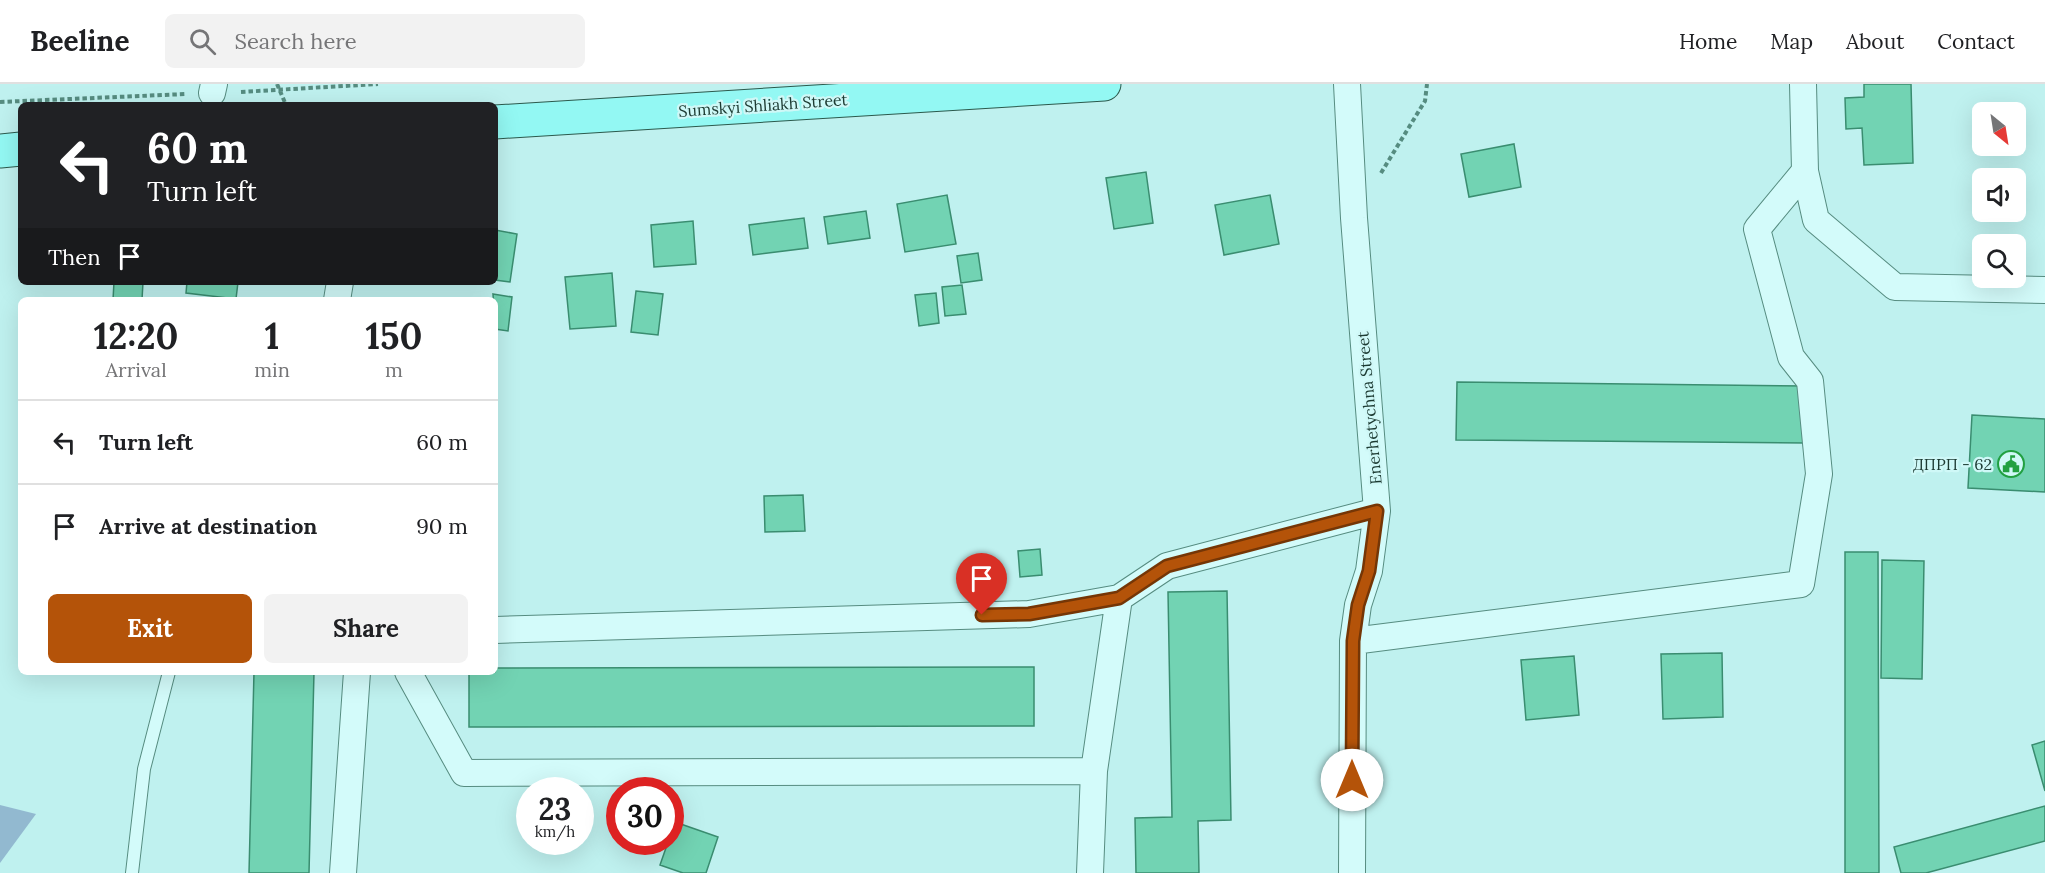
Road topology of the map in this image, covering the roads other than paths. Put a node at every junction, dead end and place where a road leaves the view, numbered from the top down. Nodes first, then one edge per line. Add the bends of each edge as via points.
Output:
1 (1104, 84) edge
2 (1347, 84) edge
3 (1803, 84) edge
4 (498, 122) edge
5 (18, 149) edge
6 (0, 151) edge
7 (1805, 171) junction
8 (2045, 291) edge
9 (1377, 511) junction
10 (1119, 598) junction
11 (498, 630) edge
12 (1353, 641) junction
13 (169, 675) edge
14 (357, 675) edge
15 (410, 675) edge
16 (1094, 771) junction
17 (132, 873) edge
18 (343, 873) edge
19 (1090, 873) edge
20 (1352, 873) edge

1 - 4 main road, Sumskyi Shliakh Street
2 - 9 street, Enerhetychna Street
3 - 7 street
5 - 6 main road
7 - 8 street via 1816,220 1894,287
7 - 12 street via 1757,229 1791,357 1810,381 1819,474 1802,584
9 - 10 street via 1167,566
9 - 12 street, Enerhetychna Street via 1369,571 1358,605
10 - 11 street via 1029,614
10 - 16 street
12 - 20 street, Enerhetychna Street
13 - 17 lane via 144,769
14 - 18 street
15 - 16 street via 464,773
16 - 19 street

